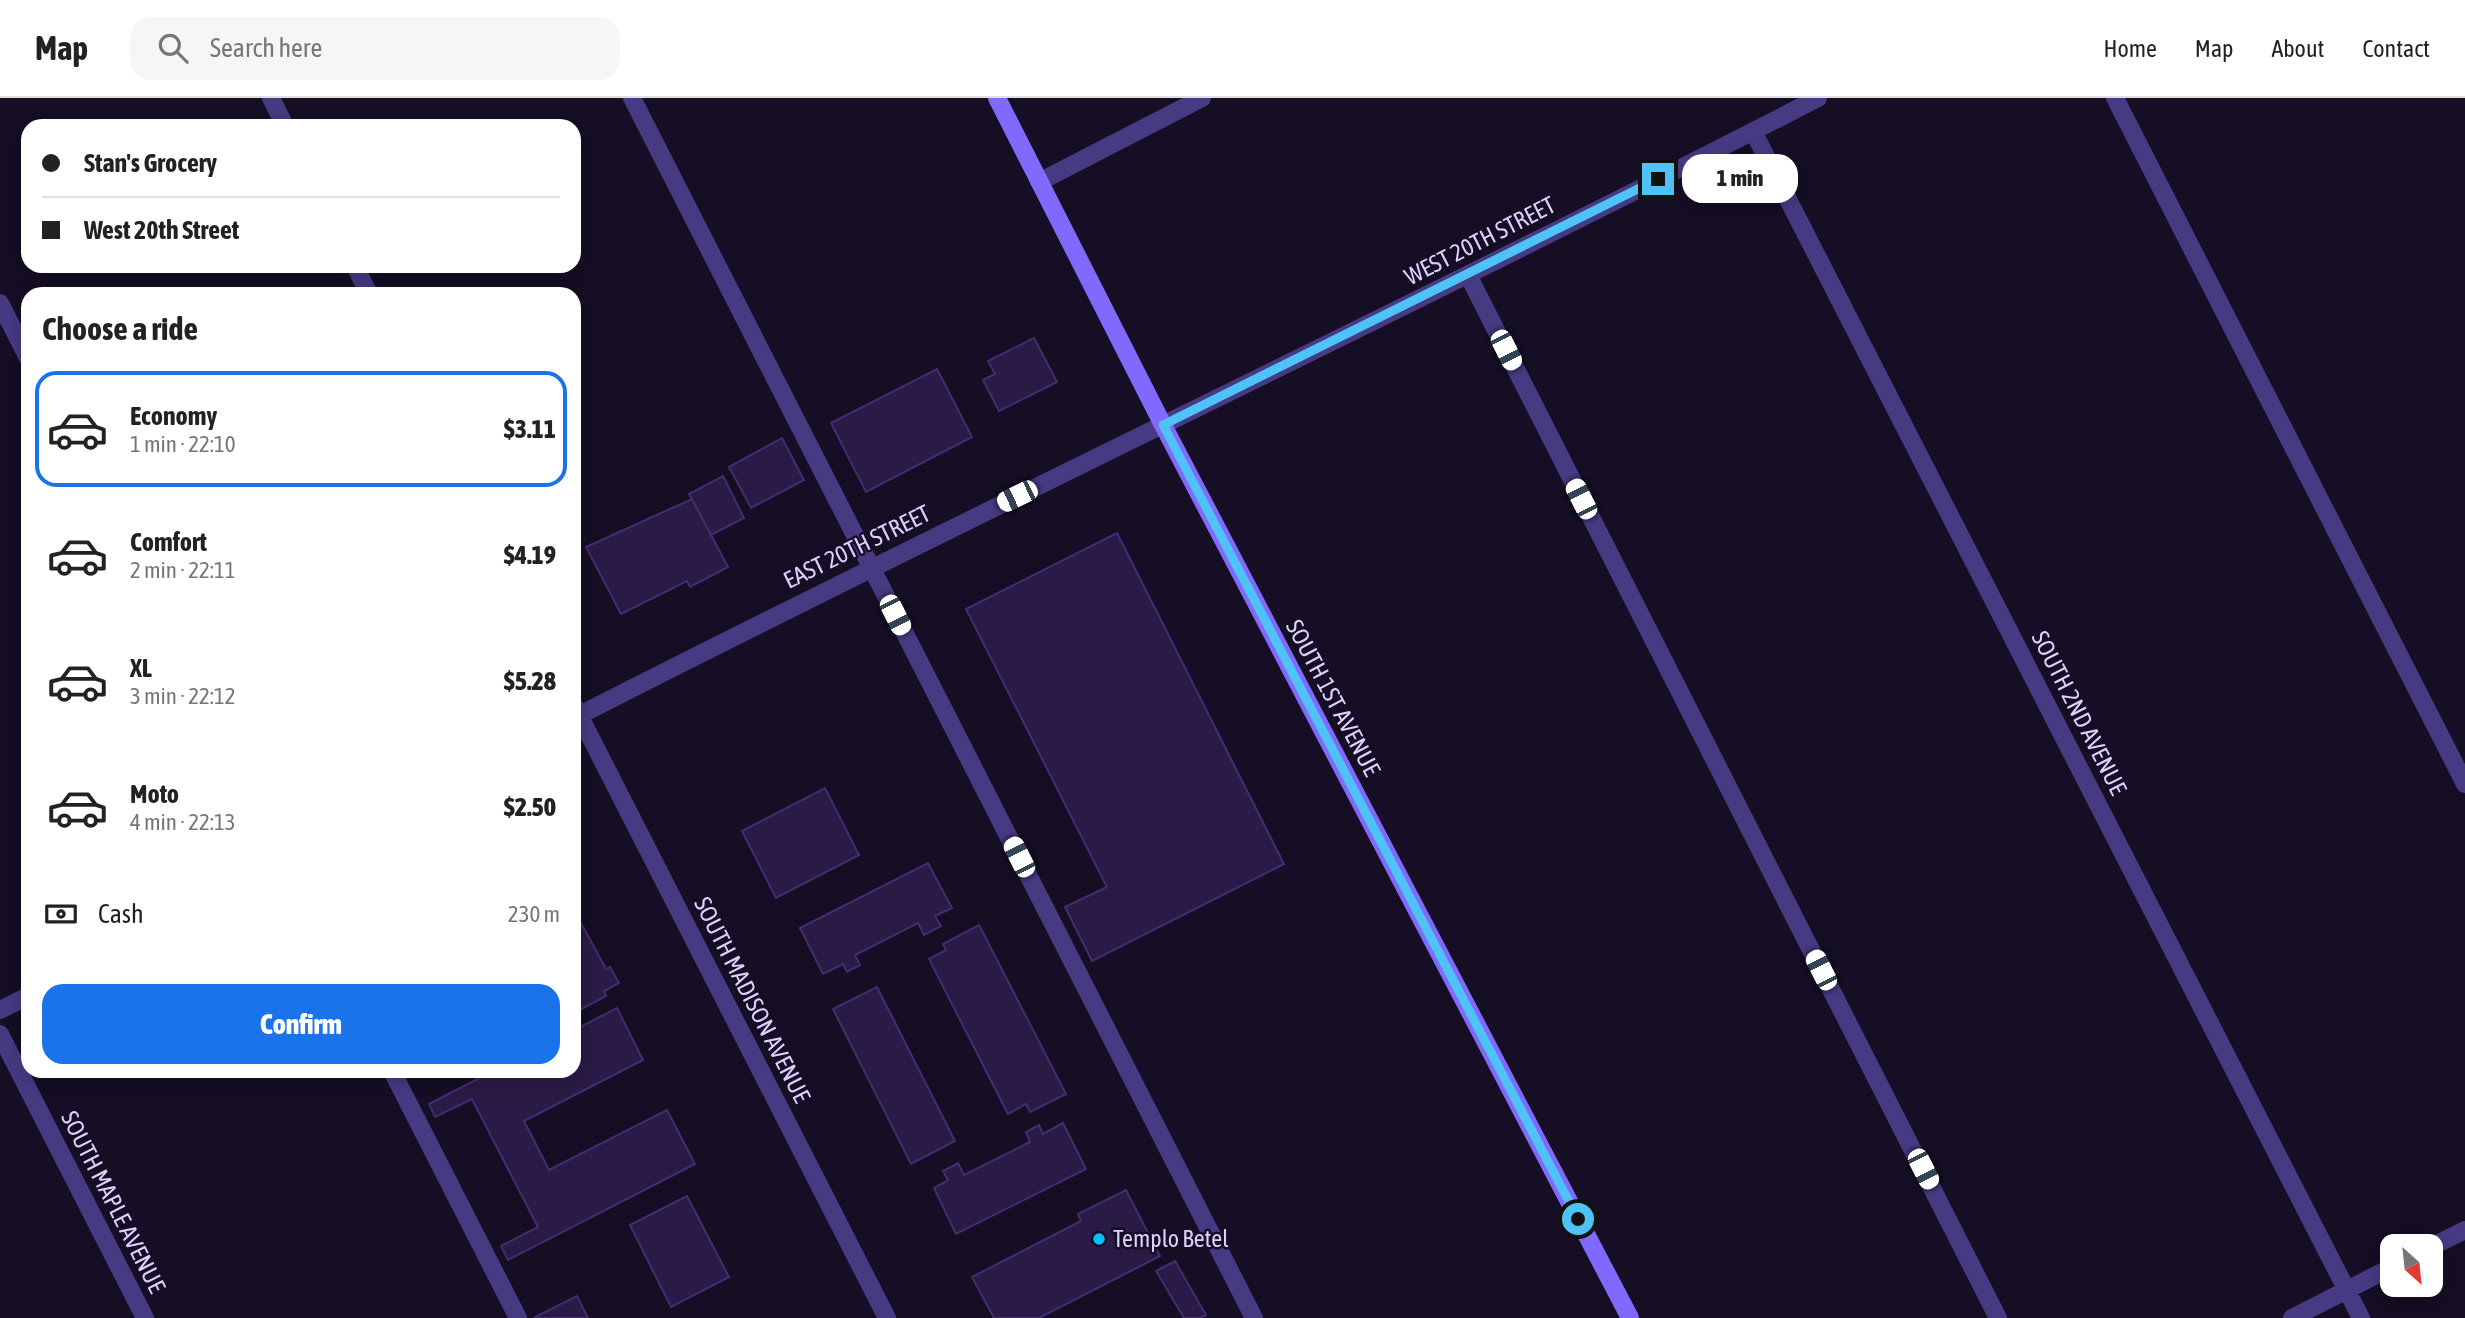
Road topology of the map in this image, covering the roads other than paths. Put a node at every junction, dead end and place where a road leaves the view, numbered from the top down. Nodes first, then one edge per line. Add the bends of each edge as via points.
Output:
1 (271, 98) edge
2 (632, 98) edge
3 (997, 98) edge
4 (1202, 98) edge
5 (1818, 98) edge
6 (2115, 98) edge
7 (282, 119) edge
8 (1753, 131) junction
9 (1039, 182) junction
10 (1468, 275) junction
11 (0, 303) edge
12 (21, 344) edge
13 (1163, 425) junction
14 (871, 566) junction
15 (581, 710) edge
16 (581, 722) edge
17 (2465, 784) edge
18 (21, 1000) edge
19 (0, 1010) edge
20 (0, 1034) edge
21 (21, 1075) edge
22 (22, 1078) edge
23 (395, 1078) edge
24 (2465, 1230) edge
25 (2443, 1241) edge
26 (2380, 1273) edge
27 (2347, 1290) junction
28 (145, 1318) edge
29 (517, 1318) edge
30 (887, 1318) edge
31 (1254, 1318) edge
32 (1630, 1318) edge
33 (1998, 1318) edge
34 (2292, 1318) edge
35 (2361, 1318) edge

1 - 7 street
2 - 14 street
3 - 9 street, SOUTH 1ST AVENUE
4 - 9 street
5 - 8 street, WEST 20TH STREET
6 - 17 street
8 - 10 street, WEST 20TH STREET
8 - 27 street, SOUTH 2ND AVENUE
9 - 13 street, SOUTH 1ST AVENUE
10 - 13 street, WEST 20TH STREET
10 - 33 street
11 - 12 street
13 - 14 street, EAST 20TH STREET
13 - 32 street, SOUTH 1ST AVENUE
14 - 15 street, EAST 20TH STREET
14 - 31 street
16 - 30 street, SOUTH MADISON AVENUE
18 - 19 street
20 - 21 street, SOUTH MAPLE AVENUE
22 - 28 street, SOUTH MAPLE AVENUE
23 - 29 street
24 - 25 street
26 - 27 street
27 - 34 street
27 - 35 street, SOUTH 2ND AVENUE

